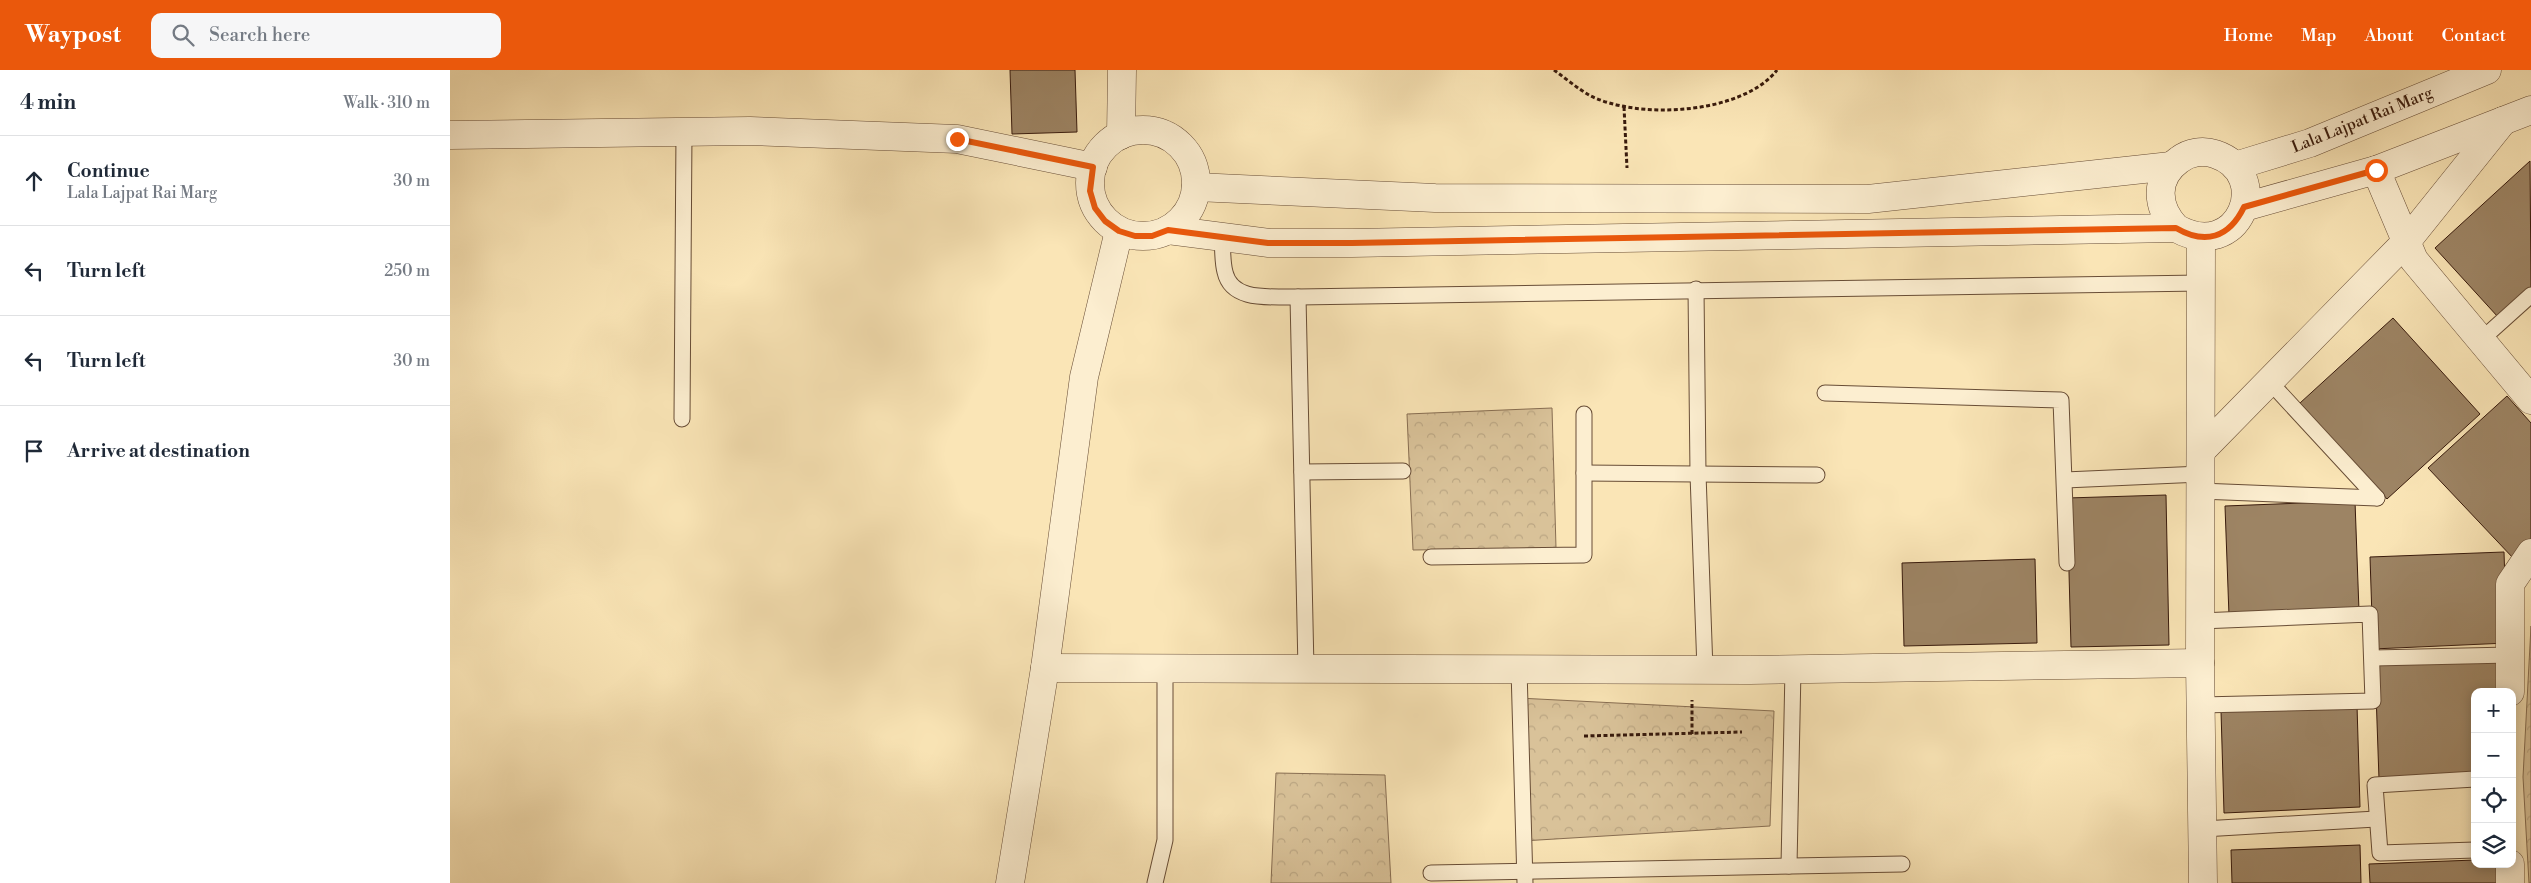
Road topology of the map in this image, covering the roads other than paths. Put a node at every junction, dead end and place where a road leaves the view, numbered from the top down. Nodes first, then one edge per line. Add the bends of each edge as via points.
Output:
1 (1122, 70) edge
2 (2487, 70) edge
3 (2531, 110) edge
4 (2503, 121) junction
5 (684, 132) junction
6 (450, 135) edge
7 (1120, 135) junction
8 (2171, 166) junction
9 (2235, 166) junction
10 (1093, 167) junction
11 (2376, 170) junction
12 (1196, 187) junction
13 (2244, 207) junction
14 (2176, 228) junction
15 (1168, 230) junction
16 (1119, 231) junction
17 (1222, 237) junction
18 (2201, 238) junction
19 (2406, 242) junction
20 (2201, 283) junction
21 (1696, 289) junction
22 (2531, 295) edge
23 (1298, 297) junction
24 (2481, 340) junction
25 (2269, 381) junction
26 (1825, 394) dead end
27 (2531, 400) edge
28 (1584, 414) dead end
29 (682, 419) dead end
30 (1404, 471) dead end
31 (1302, 472) junction
32 (2201, 472) junction
33 (1584, 473) junction
34 (1698, 474) junction
35 (1817, 476) dead end
36 (2065, 480) junction
37 (2531, 553) edge
38 (1431, 557) dead end
39 (2067, 564) dead end
40 (2200, 621) junction
41 (2510, 655) junction
42 (2373, 658) junction
43 (2200, 663) junction
44 (1045, 668) junction
45 (1165, 668) junction
46 (1306, 669) junction
47 (1793, 669) junction
48 (1520, 670) junction
49 (1706, 670) junction
50 (2510, 688) edge
51 (2201, 705) junction
52 (2471, 779) edge
53 (2376, 818) junction
54 (2203, 829) junction
55 (2471, 850) edge
56 (1902, 864) dead end
57 (1788, 866) junction
58 (2510, 868) edge
59 (1431, 873) dead end
60 (1525, 877) edge
61 (1010, 883) edge
62 (1155, 883) edge
63 (2203, 883) edge
64 (2510, 883) edge

1 - 7 street
2 - 9 street, Lala Lajpat Rai Marg via 2310,143
3 - 4 street
4 - 11 street
4 - 19 street
5 - 6 street
5 - 10 street via 750,131 957,139
5 - 29 lane
7 - 10 street via 1096,158
7 - 12 street via 1138,130 1174,139 1195,168
8 - 9 street via 2196,152 2224,157
8 - 12 street via 1868,200 1435,198
8 - 14 street via 2163,178 2161,205 2166,218
9 - 13 street via 2243,179
10 - 16 street via 1090,191 1095,208
11 - 13 street
11 - 19 street
12 - 15 street via 1192,204 1182,220
13 - 18 street via 2228,230
14 - 17 street via 1352,243 1268,243
14 - 18 street
15 - 16 street via 1152,236 1135,236
15 - 17 street
16 - 44 street via 1084,377
17 - 23 lane via 1225,272 1231,286 1238,292
18 - 20 street
19 - 24 street via 2414,260
19 - 25 street
20 - 21 lane
20 - 32 street
21 - 23 lane
21 - 34 lane
22 - 24 lane
23 - 31 lane
24 - 27 street
25 - 32 street
25 - 32 lane via 2377,498
26 - 36 lane via 2061,400
28 - 33 lane
30 - 31 lane
31 - 46 lane
32 - 36 lane
32 - 40 street
33 - 34 lane
33 - 38 lane via 1584,554
34 - 35 lane
34 - 49 lane
36 - 39 lane
37 - 41 street via 2510,584
40 - 42 lane via 2370,614
40 - 43 street
41 - 42 lane
41 - 50 street
42 - 51 lane via 2373,700
43 - 47 street
43 - 51 street
44 - 45 street
44 - 61 street
45 - 46 street
45 - 62 lane via 1165,840
46 - 48 street
47 - 49 street
47 - 57 lane
48 - 49 street
48 - 60 lane
51 - 54 street
52 - 53 lane via 2375,785
53 - 54 lane
53 - 55 lane via 2380,853
54 - 63 street
56 - 57 lane
57 - 60 lane
58 - 64 street
59 - 60 lane

